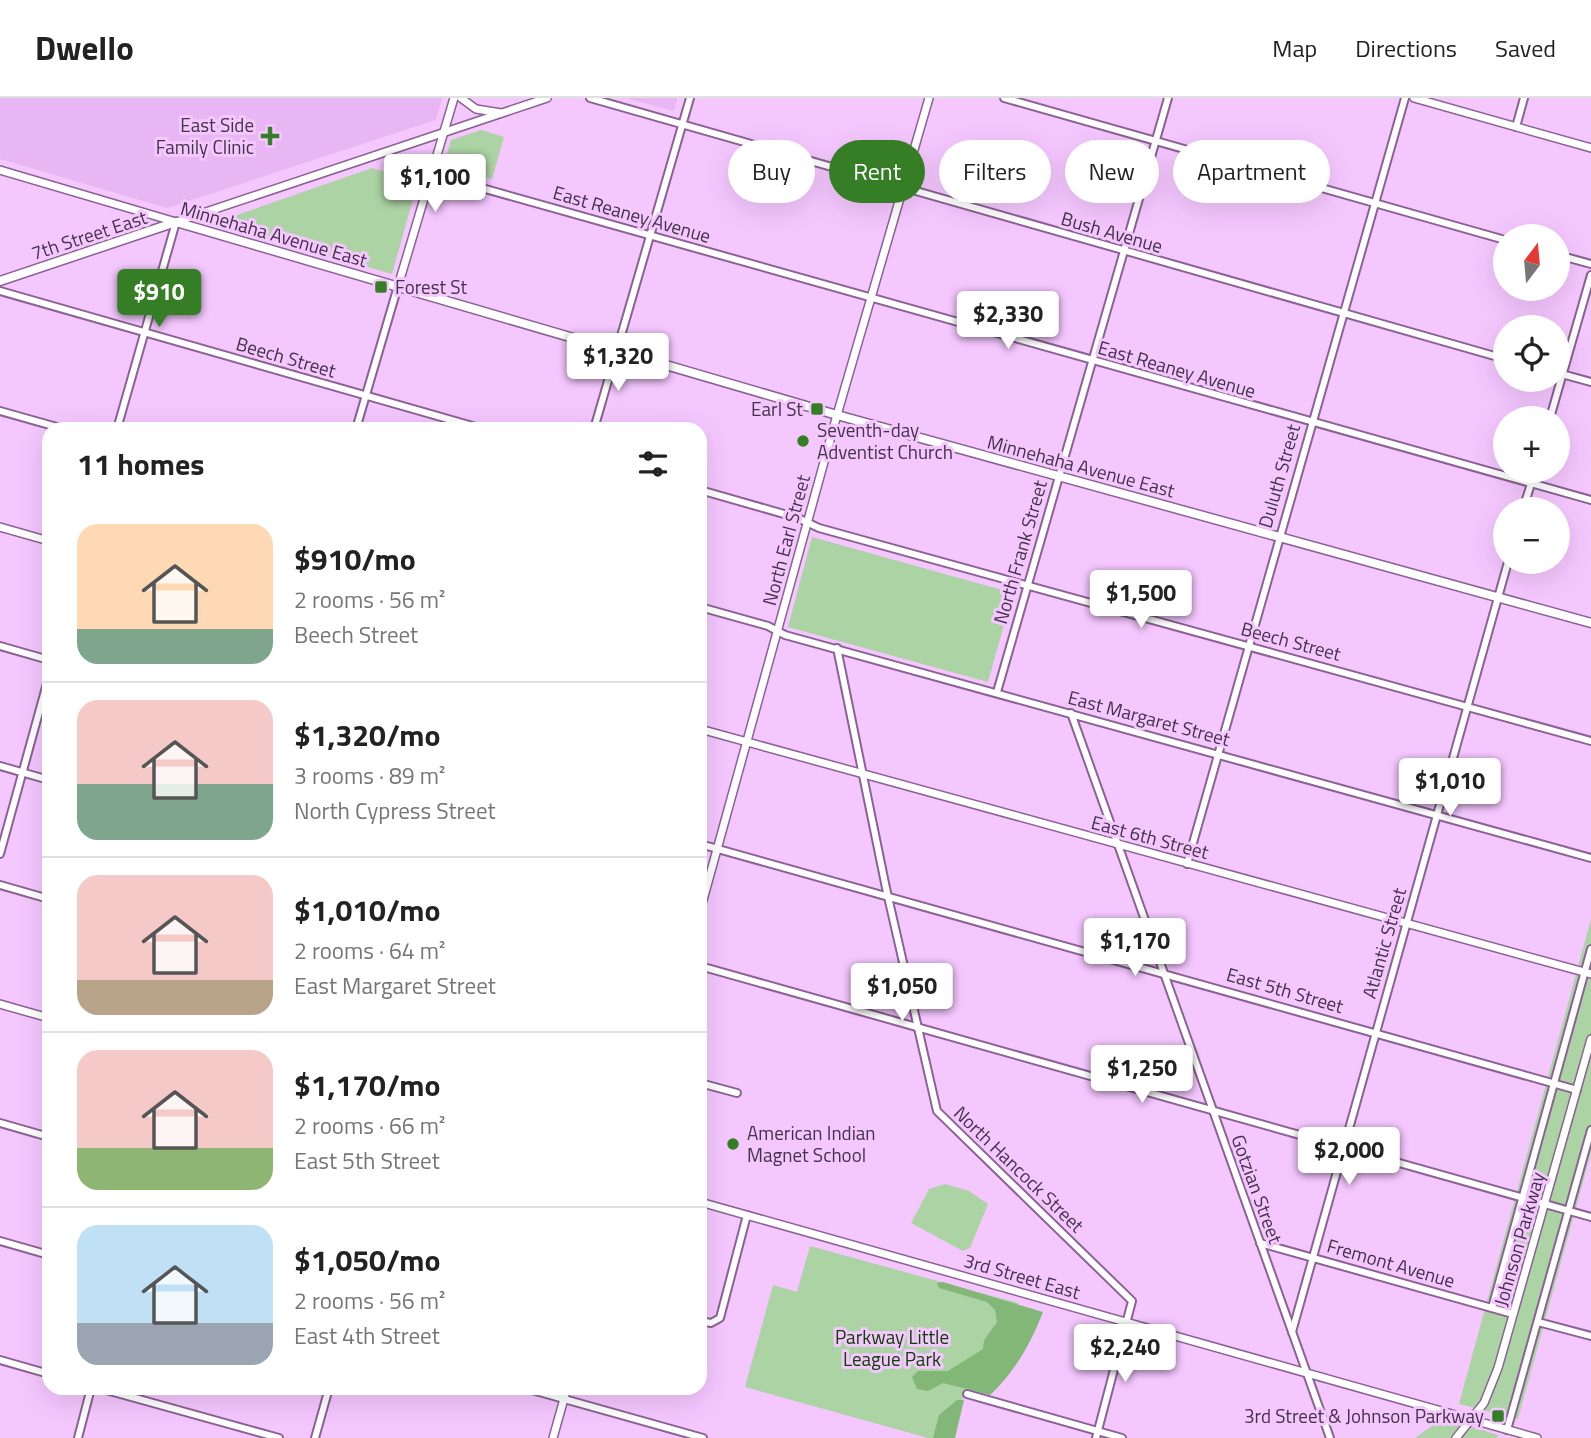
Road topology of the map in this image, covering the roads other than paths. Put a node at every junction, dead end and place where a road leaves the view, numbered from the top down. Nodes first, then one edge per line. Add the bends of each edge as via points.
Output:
1 (454, 98) edge
2 (461, 98) edge
3 (547, 98) edge
4 (590, 98) edge
5 (690, 98) edge
6 (929, 98) edge
7 (1004, 98) edge
8 (1168, 98) edge
9 (1405, 98) edge
10 (1414, 98) edge
11 (1524, 98) edge
12 (505, 113) junction
13 (682, 125) junction
14 (1516, 127) junction
15 (444, 131) junction
16 (917, 140) edge
17 (1151, 140) edge
18 (1155, 140) edge
19 (1159, 142) edge
20 (1591, 148) edge
21 (829, 168) edge
22 (0, 170) edge
23 (432, 174) junction
24 (925, 195) edge
25 (898, 203) edge
26 (1136, 203) edge
27 (1374, 204) junction
28 (176, 222) junction
29 (650, 236) junction
30 (1493, 237) edge
31 (1122, 251) junction
32 (1570, 258) edge
33 (1591, 264) edge
34 (1591, 275) edge
35 (0, 281) edge
36 (398, 286) junction
37 (0, 291) edge
38 (1588, 297) edge
39 (871, 298) junction
40 (1343, 313) junction
41 (144, 333) junction
42 (1570, 346) edge
43 (616, 349) junction
44 (1493, 356) edge
45 (1091, 361) junction
46 (1570, 377) edge
47 (1591, 382) edge
48 (366, 396) junction
49 (0, 411) edge
50 (837, 415) junction
51 (119, 422) edge
52 (358, 422) edge
53 (458, 422) edge
54 (596, 422) edge
55 (1311, 422) junction
56 (42, 423) edge
57 (1057, 475) junction
58 (1531, 484) junction
59 (707, 492) edge
60 (1527, 497) edge
61 (1591, 500) edge
62 (808, 522) junction
63 (0, 527) edge
64 (1278, 536) junction
65 (42, 539) edge
66 (1505, 574) edge
67 (1026, 584) junction
68 (1498, 597) junction
69 (707, 609) edge
70 (1591, 623) edge
71 (777, 631) junction
72 (0, 646) edge
73 (1248, 646) junction
74 (838, 648) junction
75 (42, 658) edge
76 (997, 692) junction
77 (42, 702) edge
78 (1467, 706) junction
79 (1071, 713) junction
80 (707, 731) edge
81 (1591, 741) edge
82 (747, 742) junction
83 (1218, 754) junction
84 (0, 766) edge
85 (23, 773) junction
86 (862, 774) junction
87 (42, 778) edge
88 (1436, 815) junction
89 (1116, 844) junction
90 (707, 846) edge
91 (717, 849) junction
92 (0, 854) edge
93 (1591, 858) edge
94 (1187, 864) junction
95 (0, 885) edge
96 (707, 885) edge
97 (42, 897) edge
98 (888, 898) junction
99 (1406, 923) junction
100 (1591, 949) edge
101 (707, 968) edge
102 (1164, 972) junction
103 (1588, 974) edge
104 (0, 1004) edge
105 (42, 1016) edge
106 (917, 1028) junction
107 (1376, 1031) junction
108 (1591, 1039) edge
109 (1554, 1083) junction
110 (707, 1085) edge
111 (1577, 1090) junction
112 (737, 1093) dead end
113 (1213, 1111) junction
114 (0, 1124) edge
115 (1591, 1130) edge
116 (42, 1136) edge
117 (1345, 1149) junction
118 (1522, 1198) junction
119 (707, 1204) edge
120 (1545, 1204) junction
121 (1569, 1211) junction
122 (747, 1215) junction
123 (1591, 1217) edge
124 (0, 1241) edge
125 (1260, 1243) junction
126 (42, 1253) edge
127 (1315, 1258) junction
128 (1492, 1308) junction
129 (1513, 1314) junction
130 (707, 1321) edge
131 (1128, 1322) junction
132 (1538, 1322) junction
133 (1292, 1332) junction
134 (1591, 1336) edge
135 (0, 1360) edge
136 (42, 1372) edge
137 (1307, 1373) junction
138 (967, 1394) dead end
139 (89, 1395) edge
140 (124, 1395) edge
141 (327, 1395) edge
142 (550, 1395) edge
143 (565, 1395) edge
144 (564, 1399) junction
145 (1473, 1420) junction
146 (1507, 1430) junction
147 (1097, 1434) edge
148 (78, 1438) edge
149 (279, 1438) edge
150 (315, 1438) edge
151 (553, 1438) edge
152 (703, 1438) edge
153 (1122, 1438) edge
154 (1330, 1438) edge
155 (1456, 1438) edge
156 (1537, 1438) edge

1 - 15 street
2 - 12 street via 476,109
3 - 12 street, 7th Street East
4 - 13 street, Bush Avenue
5 - 13 street
6 - 16 street, North Earl Street
7 - 17 street
8 - 18 street, North Frank Street
9 - 27 street, Duluth Street
10 - 14 street
11 - 14 street
12 - 15 street, 7th Street East
13 - 21 street, Bush Avenue
13 - 29 street
14 - 20 street
15 - 23 street
15 - 28 street, 7th Street East
19 - 27 street
22 - 28 street, Minnehaha Avenue East
23 - 29 street, East Reaney Avenue
23 - 36 street
24 - 31 street, Bush Avenue
25 - 39 street, North Earl Street
26 - 31 street, North Frank Street
27 - 30 street
27 - 40 street, Duluth Street
28 - 35 main road, 7th Street East
28 - 36 main road, Minnehaha Avenue East
28 - 41 street
29 - 39 street, East Reaney Avenue
29 - 43 street
31 - 40 street, Bush Avenue
31 - 45 street, North Frank Street
32 - 33 street
34 - 38 street
36 - 43 main road, Minnehaha Avenue East
36 - 48 street
37 - 41 street, Beech Street
38 - 42 street
39 - 45 street, East Reaney Avenue
39 - 50 street, North Earl Street
40 - 44 street, Bush Avenue
40 - 55 street, Duluth Street
41 - 48 street, Beech Street
41 - 51 street
43 - 50 main road, Minnehaha Avenue East
43 - 54 street
45 - 55 street, East Reaney Avenue
45 - 57 street, North Frank Street
46 - 47 street
48 - 52 street
48 - 53 street, Beech Street
49 - 56 street
50 - 57 main road, Minnehaha Avenue East
50 - 62 street, North Earl Street
55 - 58 street, East Reaney Avenue
55 - 64 street, Duluth Street
57 - 64 main road, Minnehaha Avenue East
57 - 67 street, North Frank Street
58 - 60 street
58 - 61 street, East Reaney Avenue
59 - 62 street, Beech Street
62 - 67 street, Beech Street
62 - 71 street, North Earl Street
63 - 65 street
64 - 68 main road, Minnehaha Avenue East
64 - 73 street, Duluth Street
66 - 68 street, Atlantic Street
67 - 73 street, Beech Street
67 - 76 street, North Frank Street
68 - 70 main road, Minnehaha Avenue East
68 - 78 street, Atlantic Street
69 - 71 street, East Margaret Street
71 - 74 street, East Margaret Street
71 - 82 street, North Earl Street
72 - 75 street
73 - 78 street, Beech Street
73 - 83 street, Duluth Street
74 - 76 street, East Margaret Street
74 - 86 street, North Hancock Street
76 - 79 street, East Margaret Street
77 - 85 street
78 - 81 street, Beech Street
78 - 88 street, Atlantic Street
79 - 83 street, East Margaret Street
79 - 89 street, Gotzian Street
80 - 82 street, East 6th Street
82 - 86 street, East 6th Street
82 - 91 street, North Earl Street
83 - 88 street, East Margaret Street
83 - 94 street, Duluth Street
84 - 85 street
85 - 87 street
85 - 92 street
86 - 89 street, East 6th Street
86 - 98 street, North Hancock Street
88 - 93 street, East Margaret Street
88 - 99 street, Atlantic Street
89 - 94 street, East 6th Street
89 - 102 street, Gotzian Street
90 - 91 street, East 5th Street
91 - 96 street, North Earl Street
91 - 98 street, East 5th Street
94 - 99 street, East 6th Street
95 - 97 street
98 - 102 street, East 5th Street
98 - 106 street, North Hancock Street
99 - 103 street, East 6th Street
99 - 107 street, Atlantic Street
100 - 103 street, Johnson Parkway
101 - 106 street
102 - 107 street, East 5th Street
102 - 113 street, Gotzian Street
103 - 109 street, Johnson Parkway
104 - 105 street
106 - 113 street
106 - 131 street, North Hancock Street via 937,1111 1130,1298
107 - 109 street, East 5th Street
107 - 117 street, Atlantic Street
108 - 111 street, Johnson Parkway
109 - 111 street, East 5th Street
109 - 118 street, Johnson Parkway
110 - 112 street
111 - 120 street, Johnson Parkway
113 - 117 street
113 - 125 street, Gotzian Street
114 - 116 street
115 - 121 street, Johnson Parkway
117 - 118 street
117 - 127 street, Atlantic Street
118 - 120 street
118 - 128 street, Johnson Parkway
119 - 122 street, 3rd Street East
120 - 121 street
120 - 129 street, Johnson Parkway
121 - 123 street
121 - 132 street, Johnson Parkway
122 - 130 street via 721,1314 716,1321
122 - 131 street, 3rd Street East
124 - 126 street
125 - 127 street, Fremont Avenue
125 - 133 street, Gotzian Street
127 - 128 street, Fremont Avenue
127 - 133 street, Atlantic Street
128 - 129 street, Fremont Avenue
129 - 145 street, Johnson Parkway via 1492,1386
131 - 137 street, 3rd Street East
131 - 147 street
132 - 134 street
132 - 146 street, Johnson Parkway
133 - 137 street, Gotzian Street
135 - 136 street
137 - 145 street, 3rd Street East
137 - 154 street, Gotzian Street
138 - 147 street
139 - 148 street
140 - 149 street
141 - 150 street
142 - 144 street
143 - 144 street
144 - 151 street
144 - 152 street
145 - 146 street, 3rd Street East
145 - 155 street, Johnson Parkway
146 - 156 street, 3rd Street East
147 - 153 street

